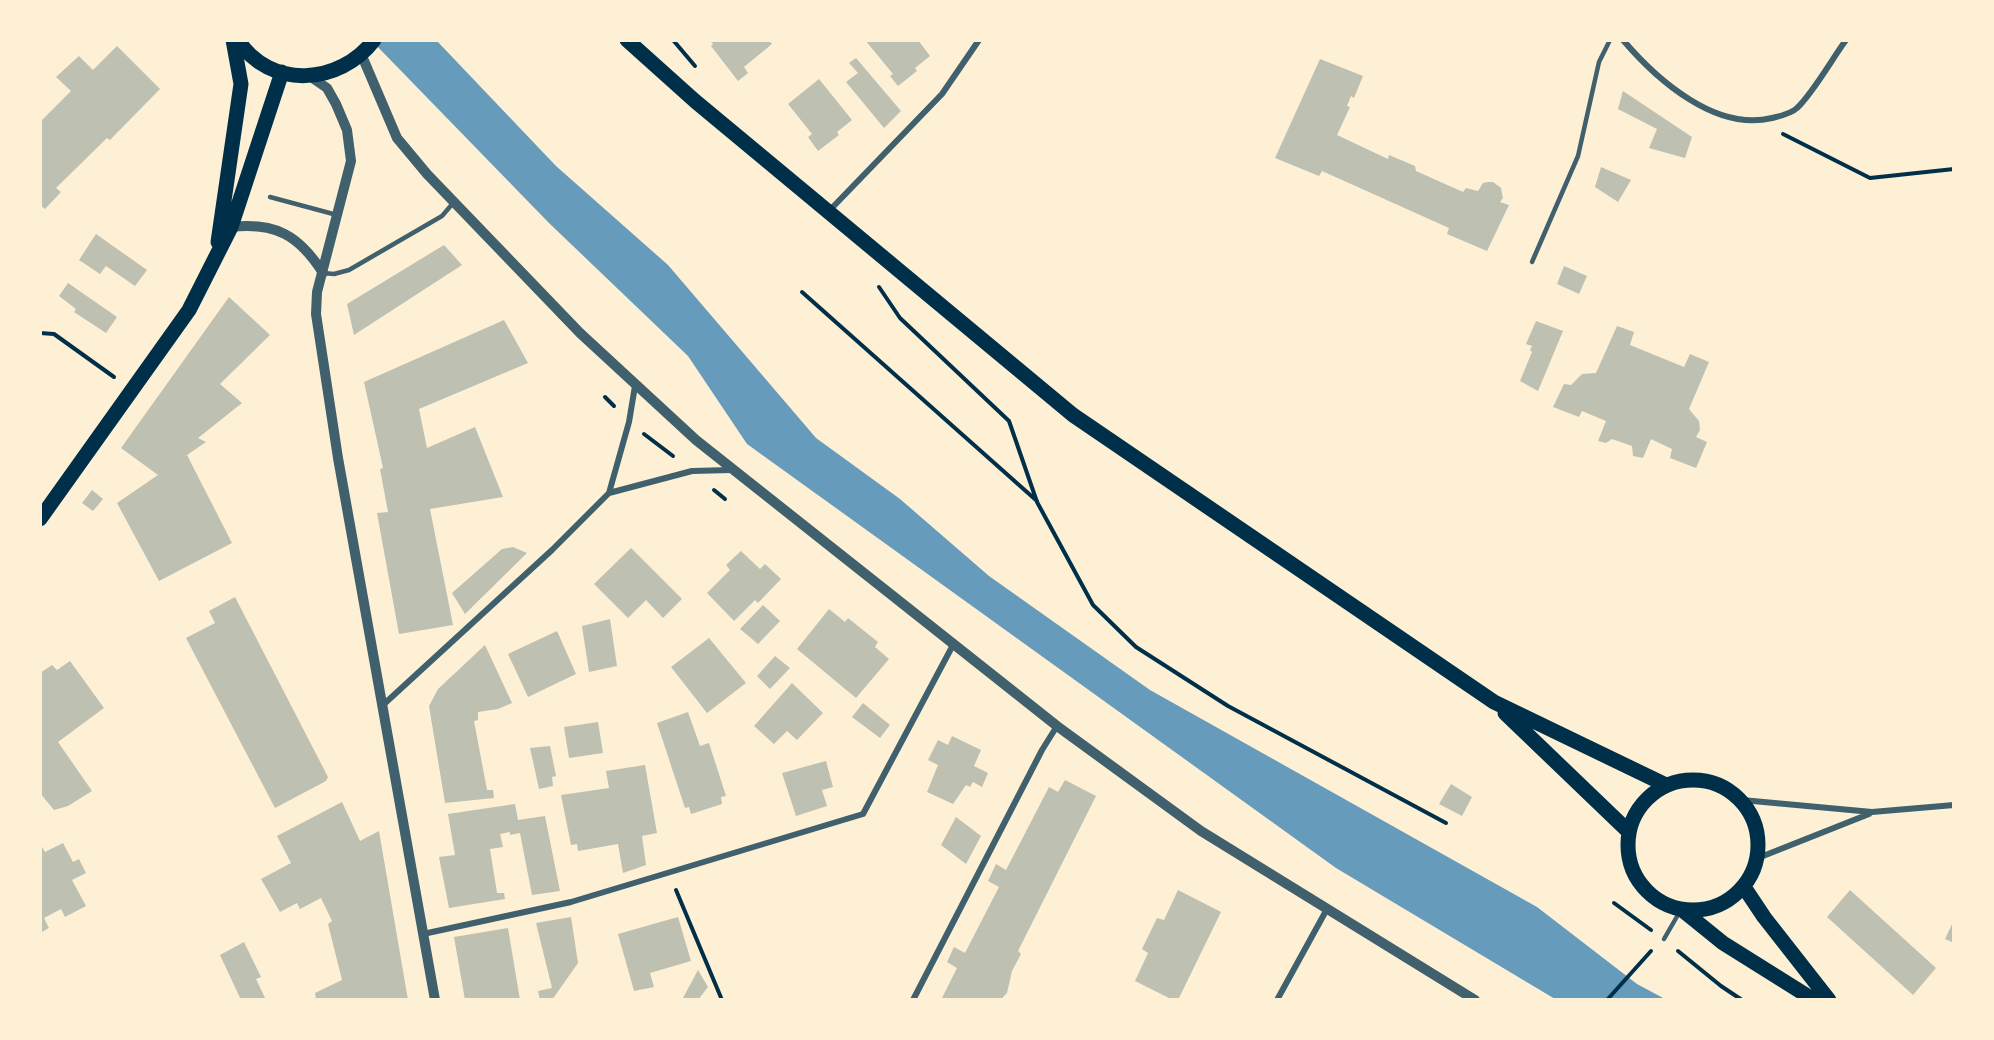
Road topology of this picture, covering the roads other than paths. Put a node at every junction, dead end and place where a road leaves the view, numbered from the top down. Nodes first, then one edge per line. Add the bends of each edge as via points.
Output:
1 (233, 40) edge
2 (238, 40) edge
3 (627, 40) edge
4 (979, 40) edge
5 (1610, 40) edge
6 (1623, 40) edge
7 (1846, 40) edge
8 (367, 49) edge
9 (282, 72) junction
10 (311, 76) junction
11 (270, 197) dead end
12 (454, 202) junction
13 (828, 212) junction
14 (337, 215) junction
15 (231, 227) junction
16 (217, 252) junction
17 (1532, 262) dead end
18 (323, 273) junction
19 (635, 386) junction
20 (732, 470) junction
21 (609, 493) junction
22 (40, 519) edge
23 (953, 645) junction
24 (1494, 702) junction
25 (383, 705) junction
26 (1057, 726) junction
27 (1666, 785) junction
28 (1742, 800) junction
29 (1953, 805) edge
30 (1872, 812) junction
31 (1629, 832) junction
32 (1758, 858) junction
33 (1744, 886) junction
34 (1327, 909) junction
35 (1681, 909) junction
36 (423, 934) junction
37 (1664, 939) road end
38 (435, 999) edge
39 (913, 999) edge
40 (1277, 999) edge
41 (1474, 999) edge
42 (1814, 999) edge
43 (1829, 999) edge

1 - 16 main road via 241,84
2 - 9 main road via 258,63
3 - 13 main road
4 - 13 street via 942,94
5 - 17 lane via 1599,62 1578,156
6 - 7 street via 1640,60 1686,95 1714,112 1741,121 1766,120 1797,109
8 - 10 main road via 332,74
8 - 12 street via 397,138
9 - 10 main road
9 - 15 main road
10 - 14 street via 327,88 347,130 351,161
11 - 14 lane
12 - 18 lane via 442,216 349,270
12 - 19 street
13 - 24 main road via 1073,415
14 - 18 street
15 - 16 main road
15 - 18 street via 257,224 276,229 311,254
16 - 22 main road via 189,310
18 - 25 street via 316,314
19 - 20 street
19 - 21 street
20 - 21 street via 692,471
20 - 23 street
21 - 25 street
23 - 26 street
23 - 36 street via 863,814 571,902
24 - 27 main road
24 - 31 main road
25 - 36 street
26 - 34 street via 1201,831
26 - 39 street
27 - 28 main road via 1699,779 1723,786
27 - 31 main road via 1640,807
28 - 30 street
28 - 32 main road via 1756,828
29 - 30 street
30 - 32 street
31 - 35 main road via 1632,868 1643,886 1664,904
32 - 33 main road
33 - 35 main road via 1726,902 1705,909
33 - 43 main road
34 - 40 street
34 - 41 street
35 - 37 lane
35 - 42 main road via 1723,943
36 - 38 street

